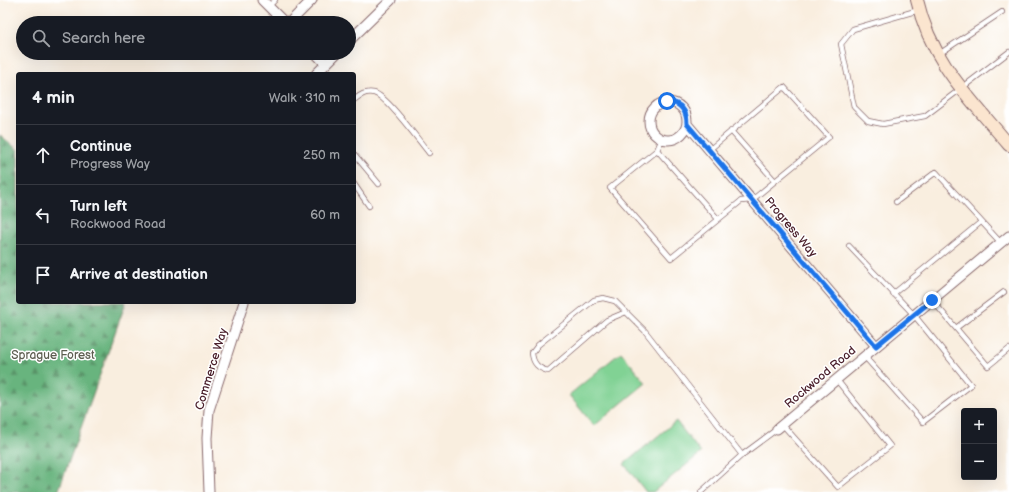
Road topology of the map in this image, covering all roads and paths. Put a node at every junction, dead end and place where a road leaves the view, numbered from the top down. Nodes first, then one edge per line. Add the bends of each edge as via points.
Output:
1 (312, 0) edge
2 (392, 0) edge
3 (268, 2) edge
4 (918, 5) edge
5 (1002, 12) dead end
6 (279, 16) edge
7 (296, 16) edge
8 (356, 35) edge
9 (1009, 52) edge
10 (937, 55) junction
11 (322, 60) edge
12 (330, 60) edge
13 (326, 64) junction
14 (318, 72) edge
15 (962, 89) junction
16 (356, 99) edge
17 (687, 124) junction
18 (731, 131) junction
19 (662, 139) junction
20 (1009, 145) edge
21 (657, 150) junction
22 (709, 150) junction
23 (429, 153) dead end
24 (356, 156) edge
25 (774, 181) junction
26 (379, 184) dead end
27 (356, 187) edge
28 (752, 200) junction
29 (896, 202) dead end
30 (369, 206) dead end
31 (718, 219) junction
32 (981, 222) junction
33 (1009, 236) edge
34 (1000, 243) junction
35 (848, 246) dead end
36 (1004, 292) dead end
37 (893, 294) junction
38 (932, 300) junction
39 (243, 304) edge
40 (626, 312) junction
41 (914, 315) junction
42 (956, 328) junction
43 (876, 346) junction
44 (1009, 349) edge
45 (864, 356) junction
46 (836, 379) junction
47 (779, 426) junction
48 (742, 455) junction
49 (209, 492) edge
50 (701, 492) edge

1 - 7 street
2 - 8 street
3 - 6 street
4 - 10 street
4 - 15 lane via 853,29 841,44 854,107 868,122 884,124 925,116
5 - 10 lane
9 - 15 lane
10 - 15 street
11 - 13 street
12 - 13 street
13 - 14 street
15 - 20 street
16 - 23 lane via 366,92 375,93 385,100
17 - 19 street via 682,135 671,140
17 - 19 street, Progress Way via 680,106 667,101 655,106 648,118 648,124 654,135
17 - 22 street, Progress Way
18 - 22 lane
18 - 25 lane
18 - 25 lane via 784,87 828,137
19 - 21 lane
21 - 31 lane
21 - 31 lane via 610,188 671,258
22 - 28 street, Progress Way
24 - 26 lane
25 - 28 lane
27 - 30 lane
28 - 31 lane via 741,201
28 - 43 street, Progress Way
29 - 32 lane via 936,172
32 - 34 lane
32 - 37 lane
33 - 34 street, Rockwood Road
34 - 38 street, Rockwood Road
35 - 37 lane
36 - 42 lane
37 - 41 lane
38 - 41 street, Rockwood Road
38 - 42 lane
39 - 49 street, Commerce Way via 210,410 207,438
40 - 40 lane via 615,301 603,298 594,300 538,345 532,353 533,361 539,369 548,371 607,320
40 - 48 lane via 645,331
41 - 43 street, Rockwood Road
41 - 45 lane via 971,385 923,422
42 - 44 lane via 988,366
43 - 45 street, Rockwood Road
45 - 46 street, Rockwood Road
46 - 47 street, Rockwood Road
46 - 47 lane via 890,446 838,487
47 - 48 lane
48 - 50 lane

